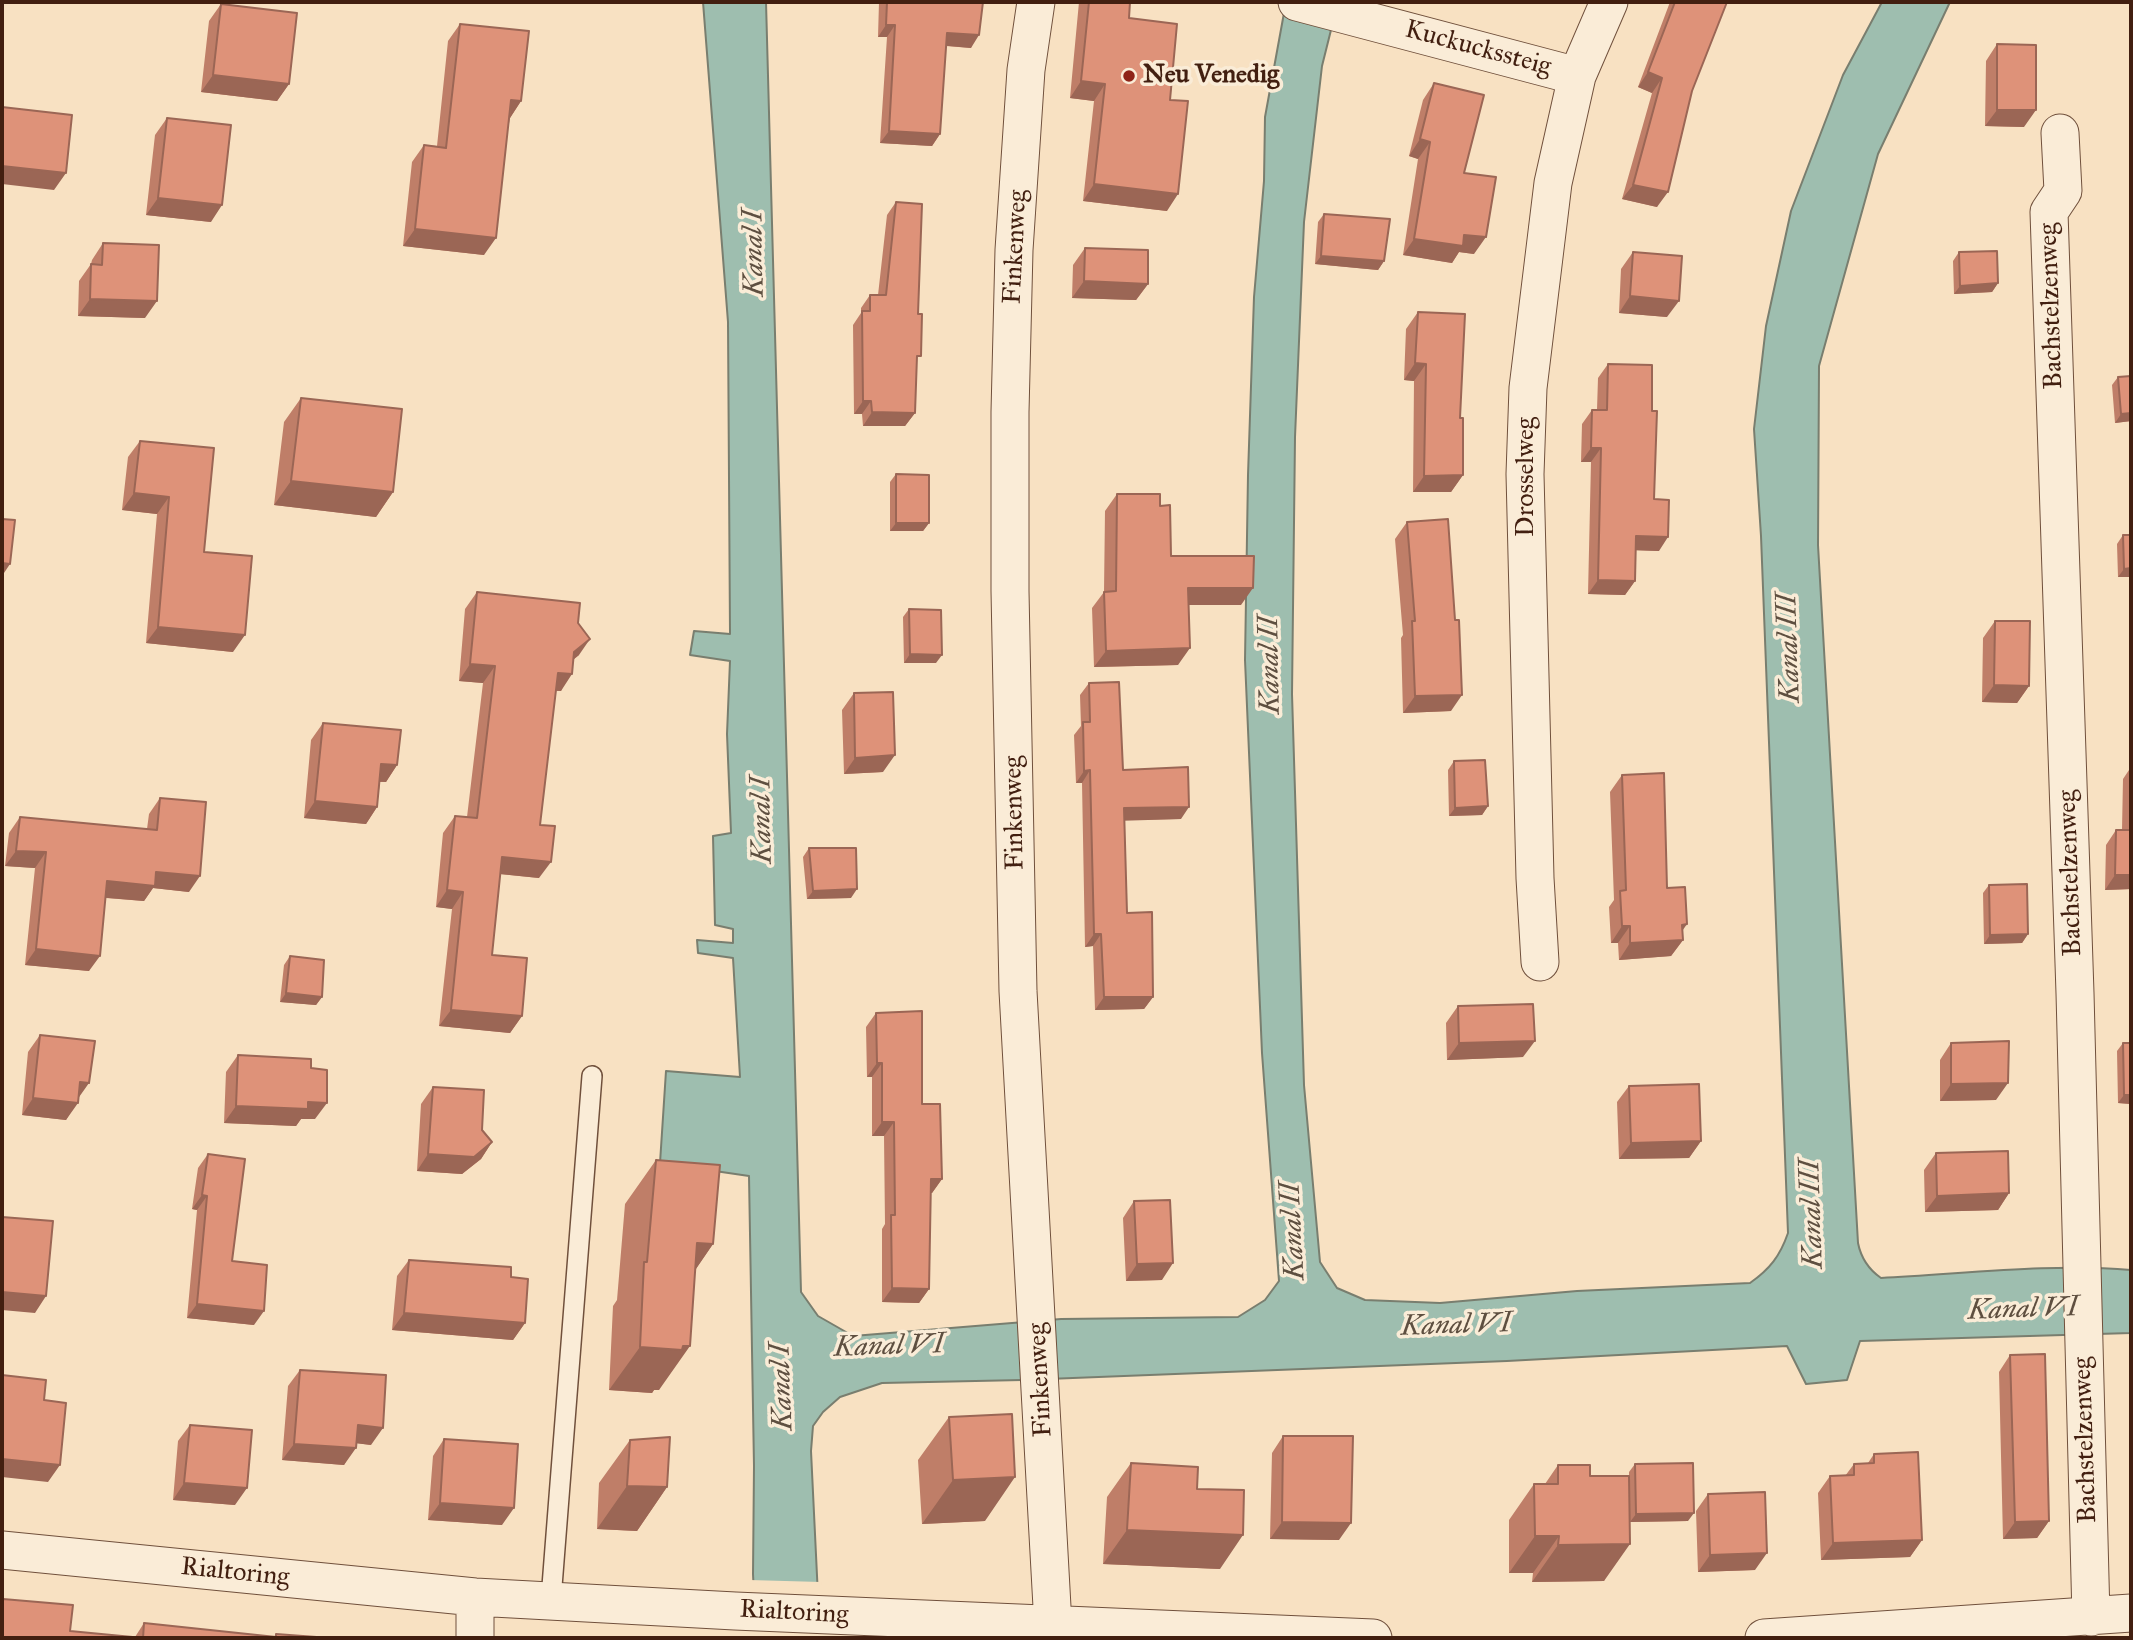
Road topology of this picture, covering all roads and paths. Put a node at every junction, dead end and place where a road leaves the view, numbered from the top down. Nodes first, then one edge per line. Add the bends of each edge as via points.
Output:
1 (1036, 2) edge
2 (1297, 2) edge
3 (1609, 2) edge
4 (1577, 76) junction
5 (2060, 133) dead end
6 (1540, 962) dead end
7 (592, 1076) dead end
8 (2, 1550) edge
9 (475, 1597) junction
10 (551, 1599) junction
11 (2131, 1613) edge
12 (2091, 1617) junction
13 (1053, 1625) junction
14 (475, 1638) edge
15 (1373, 1638) edge
16 (1764, 1638) edge

1 - 13 street, Finkenweg via 1026,70 1014,250 1010,592 1018,991
2 - 4 street, Kuckuckssteig
3 - 4 street, Drosselweg
4 - 6 street, Drosselweg via 1553,183 1528,388 1525,474
5 - 12 street, Bachstelzenweg via 2063,191 2049,212
7 - 10 lane
8 - 9 street, Rialtoring
9 - 10 street, Rialtoring
9 - 14 street
10 - 13 street, Rialtoring
11 - 12 street
12 - 16 street
13 - 15 street, Rialtoring

